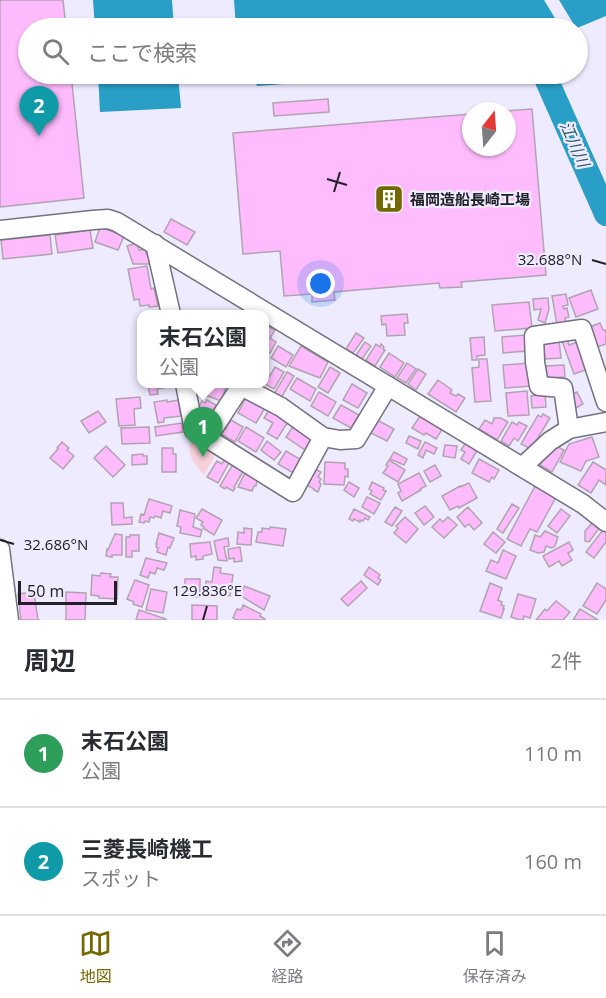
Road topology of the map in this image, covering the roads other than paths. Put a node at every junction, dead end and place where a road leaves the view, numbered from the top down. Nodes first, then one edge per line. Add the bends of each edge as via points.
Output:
1 (0, 230) edge
2 (154, 244) junction
3 (170, 310) edge
4 (263, 310) edge
5 (269, 314) edge
6 (388, 386) junction
7 (186, 388) edge
8 (240, 388) edge
9 (245, 388) edge
10 (606, 402) edge
11 (606, 422) edge
12 (569, 429) junction
13 (323, 437) junction
14 (207, 438) junction
15 (522, 467) junction
16 (606, 522) edge
17 (0, 549) edge
18 (3, 598) edge
19 (9, 620) edge

1 - 2 street via 108,219
2 - 3 street
2 - 4 street
5 - 6 street
6 - 13 street via 356,439
6 - 15 street
7 - 14 street via 194,430
8 - 14 street
9 - 13 street via 281,407
10 - 12 street via 582,329 534,336 539,386 563,388
11 - 12 street
12 - 15 street
13 - 14 street via 293,492
15 - 16 street
17 - 18 street
18 - 19 street

